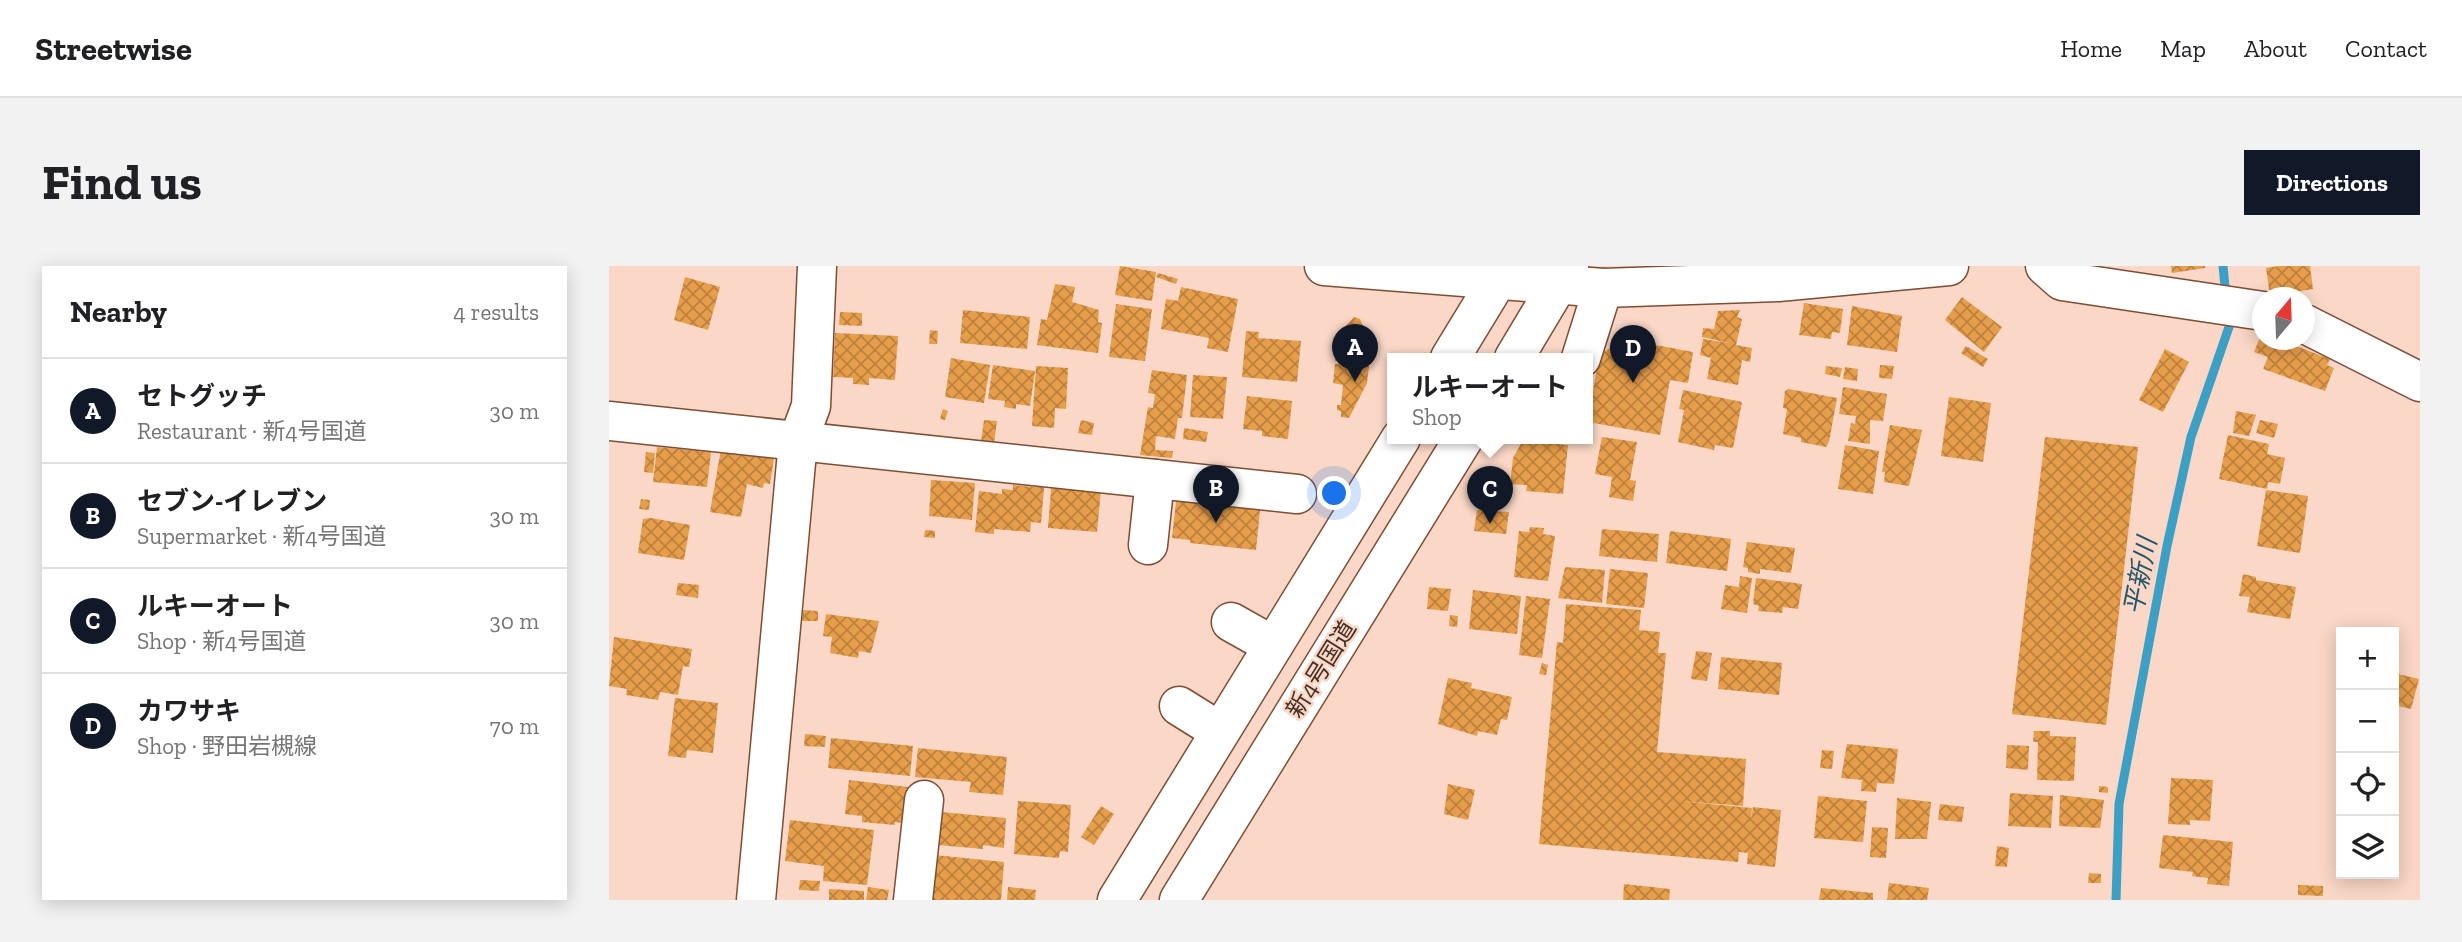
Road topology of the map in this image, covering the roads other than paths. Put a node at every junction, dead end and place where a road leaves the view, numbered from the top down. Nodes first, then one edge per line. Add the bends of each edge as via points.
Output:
1 (817, 266) edge
2 (1324, 266) edge
3 (1949, 266) edge
4 (2045, 266) edge
5 (1502, 274) edge
6 (1564, 275) edge
7 (1603, 288) junction
8 (2251, 308) edge
9 (2315, 329) edge
10 (1453, 353) edge
11 (1517, 353) edge
12 (1583, 353) edge
13 (2420, 382) edge
14 (609, 421) edge
15 (799, 441) junction
16 (1397, 444) edge
17 (1460, 444) edge
18 (1155, 479) junction
19 (1297, 494) dead end
20 (1148, 545) dead end
21 (1231, 622) dead end
22 (1272, 645) junction
23 (1179, 706) dead end
24 (1219, 731) junction
25 (924, 800) dead end
26 (756, 900) edge
27 (913, 900) edge
28 (1117, 900) edge
29 (1178, 900) edge

1 - 15 main road via 811,406
2 - 5 main road
3 - 7 main road via 1777,282
4 - 8 main road via 2062,281
5 - 6 main road
5 - 10 main road
6 - 7 main road
6 - 11 main road
7 - 12 main road
9 - 13 main road
14 - 15 main road
15 - 18 main road
15 - 26 main road
16 - 22 main road
17 - 29 main road, 新4号国道
18 - 19 main road
18 - 20 main road
21 - 22 main road
22 - 24 main road
23 - 24 main road
24 - 28 main road
25 - 27 main road

